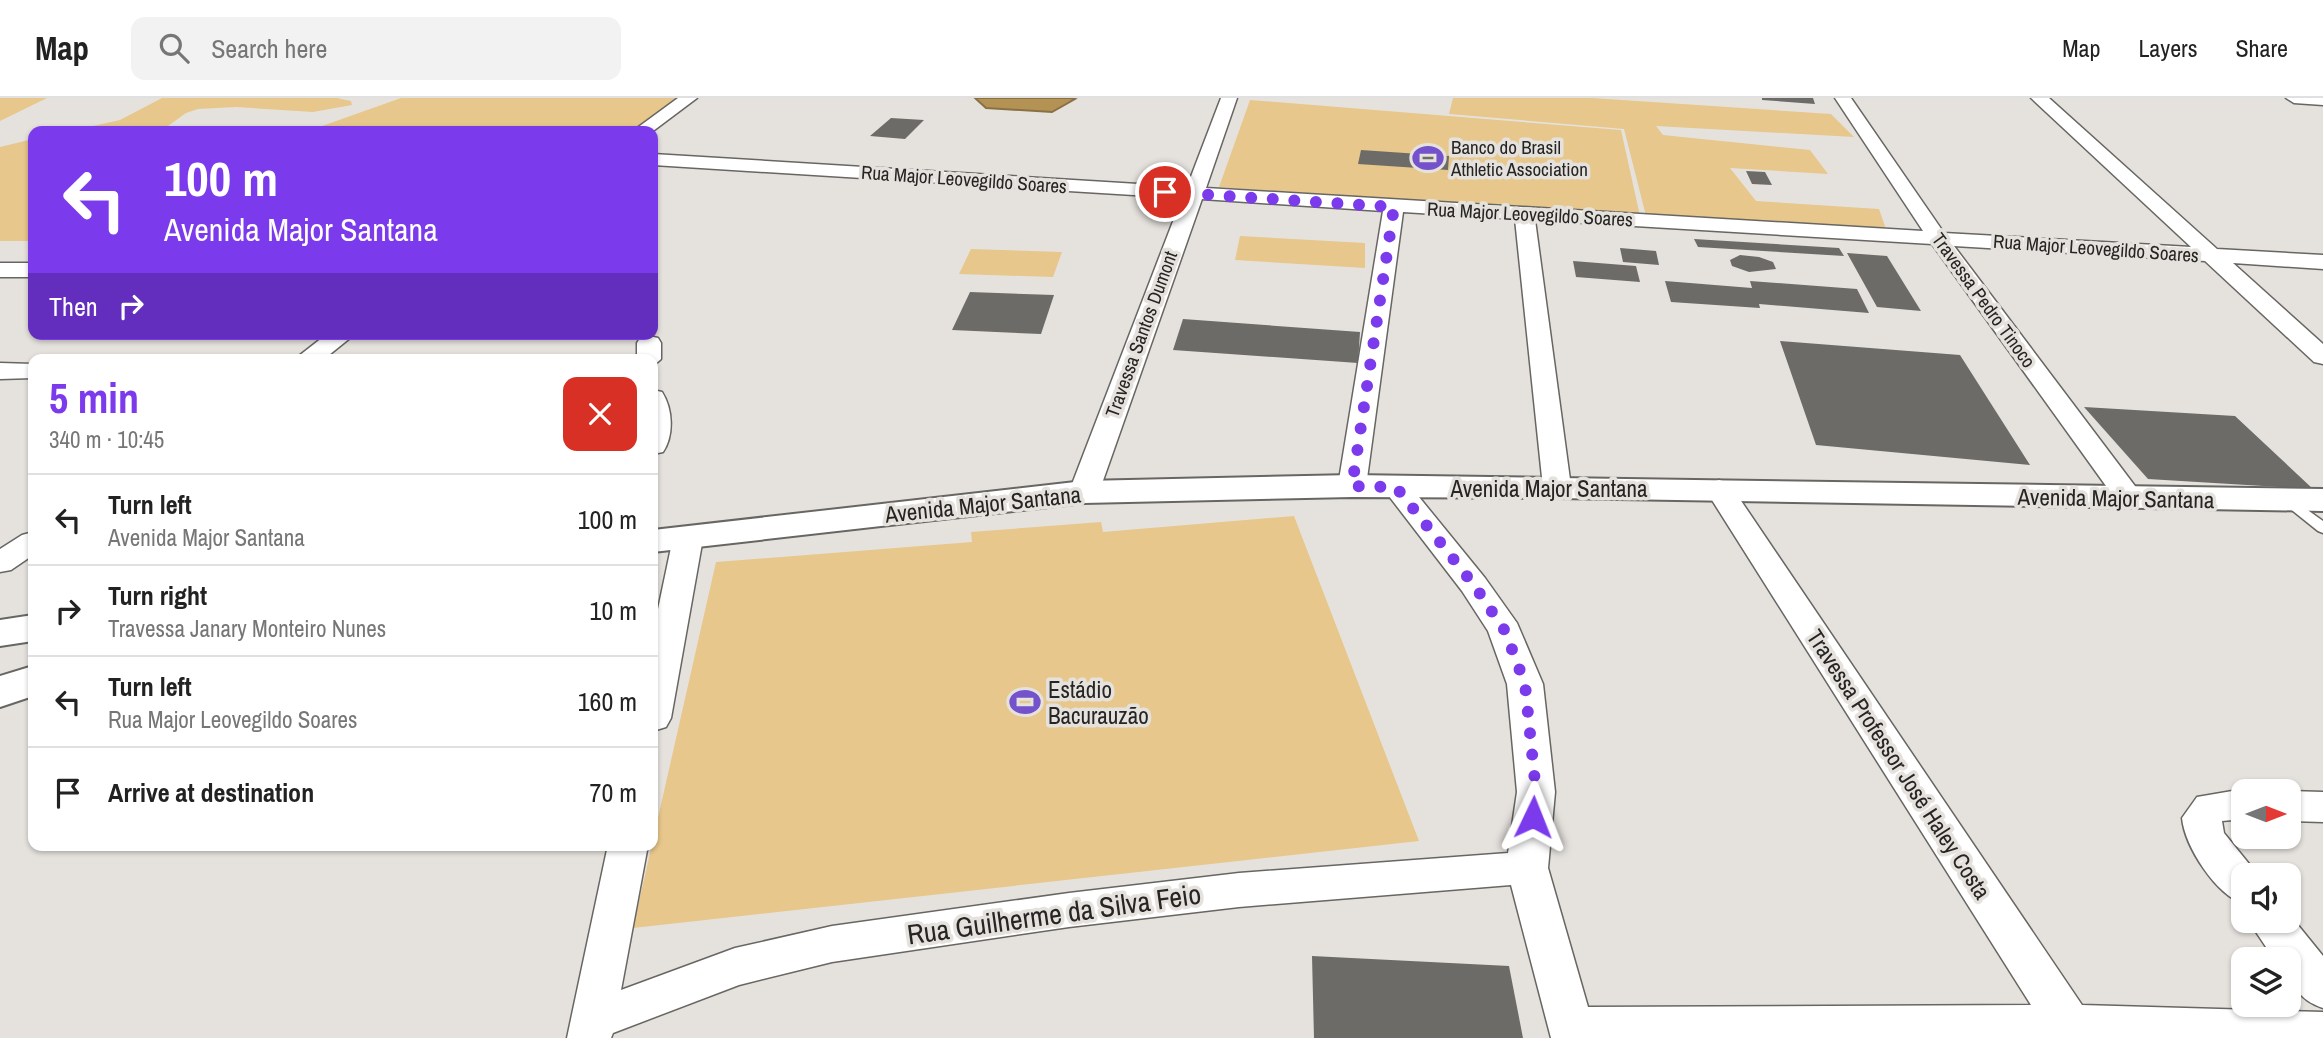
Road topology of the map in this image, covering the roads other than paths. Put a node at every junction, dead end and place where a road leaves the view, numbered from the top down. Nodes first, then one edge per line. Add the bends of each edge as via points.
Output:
1 (689, 98) edge
2 (1229, 98) edge
3 (1843, 98) edge
4 (2039, 98) edge
5 (2294, 98) edge
6 (2305, 98) edge
7 (2323, 100) edge
8 (2323, 110) edge
9 (649, 126) edge
10 (658, 160) edge
11 (1192, 194) junction
12 (1394, 207) junction
13 (1524, 214) junction
14 (1937, 237) junction
15 (2210, 255) junction
16 (2323, 262) edge
17 (0, 270) edge
18 (28, 270) edge
19 (334, 340) edge
20 (314, 354) edge
21 (2323, 357) edge
22 (28, 371) edge
23 (0, 372) edge
24 (1352, 486) junction
25 (1396, 487) junction
26 (1557, 487) junction
27 (1719, 489) junction
28 (1084, 492) junction
29 (2129, 498) junction
30 (2306, 500) edge
31 (2323, 528) edge
32 (688, 538) junction
33 (658, 541) edge
34 (28, 544) edge
35 (0, 563) edge
36 (28, 629) edge
37 (0, 633) edge
38 (28, 682) edge
39 (0, 692) edge
40 (658, 692) edge
41 (2231, 805) edge
42 (2301, 806) edge
43 (2323, 807) edge
44 (627, 851) edge
45 (1527, 868) junction
46 (2231, 871) edge
47 (2279, 933) edge
48 (2323, 989) edge
49 (591, 1029) edge
50 (2074, 1032) edge
51 (1572, 1033) edge
52 (2323, 1033) edge

1 - 9 street
2 - 11 street, Travessa Santos Dumont
3 - 14 street, Travessa Pedro Tinoco
4 - 15 street
5 - 6 street
6 - 7 street
6 - 8 street
10 - 11 street, Rua Major Leovegildo Soares
11 - 12 street, Rua Major Leovegildo Soares
11 - 28 street, Travessa Santos Dumont
12 - 13 street, Rua Major Leovegildo Soares
12 - 24 street
13 - 14 street, Rua Major Leovegildo Soares
13 - 26 street
14 - 15 street, Rua Major Leovegildo Soares
14 - 29 street, Travessa Pedro Tinoco
15 - 16 street, Rua Major Leovegildo Soares
15 - 21 street
17 - 18 street
19 - 20 street
22 - 23 street
24 - 25 street, Avenida Major Santana
24 - 28 street, Avenida Major Santana
25 - 26 street, Avenida Major Santana
25 - 45 street via 1505,631 1525,684 1536,792
26 - 27 street, Avenida Major Santana
27 - 29 street, Avenida Major Santana
27 - 50 street, Travessa Professor José Haley Costa
28 - 32 street, Avenida Major Santana
29 - 30 street, Avenida Major Santana
30 - 31 lane
32 - 33 street, Avenida Major Santana
32 - 40 street
34 - 35 street
36 - 37 street
38 - 39 street
41 - 46 street via 2211,807 2202,818 2204,837
42 - 43 street
44 - 49 street
45 - 49 street, Rua Guilherme da Silva Feio via 1239,890 832,944 735,967
45 - 51 street
47 - 48 street
50 - 51 street
50 - 52 street

